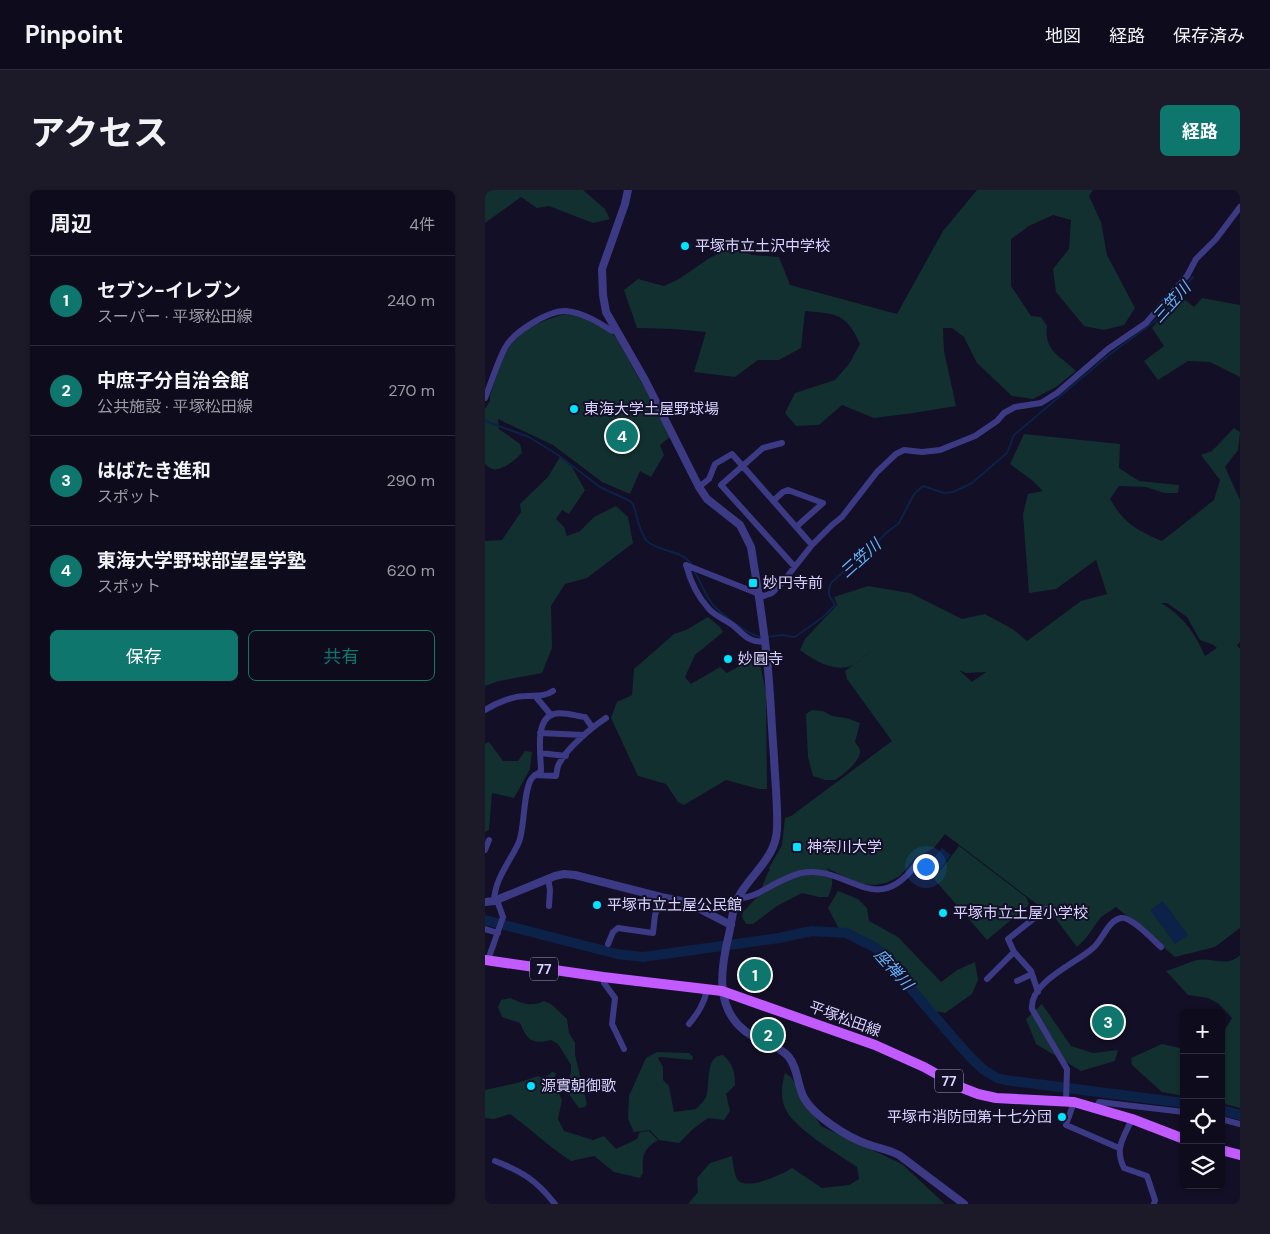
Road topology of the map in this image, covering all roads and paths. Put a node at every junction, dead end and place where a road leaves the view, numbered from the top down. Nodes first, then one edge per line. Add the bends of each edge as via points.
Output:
1 (628, 190) edge
2 (1240, 206) edge
3 (615, 330) junction
4 (485, 398) edge
5 (783, 443) dead end
6 (742, 467) junction
7 (699, 487) junction
8 (773, 501) junction
9 (796, 528) junction
10 (812, 545) junction
11 (794, 566) junction
12 (758, 593) junction
13 (764, 638) junction
14 (553, 691) dead end
15 (536, 697) junction
16 (485, 710) edge
17 (551, 715) junction
18 (606, 718) dead end
19 (592, 727) junction
20 (540, 733) junction
21 (584, 736) junction
22 (541, 753) junction
23 (566, 756) junction
24 (535, 775) junction
25 (489, 840) dead end
26 (485, 850) edge
27 (920, 859) dead end
28 (548, 878) junction
29 (661, 897) junction
30 (737, 900) junction
31 (494, 901) junction
32 (485, 902) edge
33 (549, 906) dead end
34 (1046, 909) dead end
35 (731, 925) junction
36 (485, 929) edge
37 (499, 932) junction
38 (609, 944) dead end
39 (1161, 947) dead end
40 (1014, 952) junction
41 (487, 960) edge
42 (1032, 974) junction
43 (603, 977) junction
44 (987, 979) dead end
45 (1017, 981) dead end
46 (707, 990) junction
47 (722, 991) junction
48 (1038, 992) junction
49 (689, 1024) dead end
50 (625, 1049) dead end
51 (1070, 1102) junction
52 (1096, 1108) junction
53 (1180, 1112) edge
54 (1132, 1119) junction
55 (1225, 1121) edge
56 (1240, 1124) edge
57 (1180, 1137) edge
58 (1119, 1148) junction
59 (1225, 1151) edge
60 (1240, 1155) edge
61 (495, 1161) dead end
62 (555, 1204) edge
63 (963, 1204) edge
64 (1154, 1204) edge

1 - 3 street via 602,269 606,312
2 - 10 street via 1154,315 1078,377 1047,399 1015,407 984,430 956,444 941,450 899,452 877,472 842,518
3 - 4 street via 585,315 564,311 527,326 506,346
3 - 7 street via 645,380
5 - 6 street via 763,448
6 - 7 street via 732,454 727,456 715,464 709,479
6 - 8 street
6 - 11 street via 721,485
7 - 12 street via 747,535
8 - 9 street
8 - 9 street via 788,490 823,503
9 - 10 street
10 - 11 street
11 - 12 street via 771,593 764,596
12 - 13 street
12 - 13 street via 686,565 709,609 747,638
13 - 30 street via 777,828 767,859
14 - 15 street
15 - 16 street via 525,696 493,704
15 - 17 street
17 - 19 street via 585,717
17 - 20 street via 542,724
18 - 19 street
19 - 21 street
20 - 21 street
20 - 22 street
21 - 23 street
22 - 23 street
22 - 24 street via 541,771
23 - 24 street via 559,764 556,776
24 - 31 street via 530,782 519,840 499,878
25 - 26 street
27 - 30 street via 902,881 890,887 861,888 836,877 799,873
28 - 29 street via 575,874
28 - 31 street
28 - 33 street
29 - 35 street via 686,902
29 - 38 street via 653,933 618,928
30 - 35 street
31 - 32 street
31 - 37 street via 498,903 502,919
34 - 40 street via 1008,939
35 - 47 street
36 - 37 street
37 - 41 street
39 - 48 street via 1128,918 1120,918 1109,925 1093,948 1049,977
40 - 42 street
40 - 44 street
41 - 43 main road, 平塚松田線 / 77
42 - 45 street
42 - 48 street
43 - 46 main road, 平塚松田線 / 77
43 - 50 street via 615,998 612,1024
46 - 47 main road, 平塚松田線 / 77
46 - 49 street via 705,1002
47 - 51 main road, 平塚松田線 / 77 via 875,1045 978,1094
47 - 63 street via 730,1014 743,1030 792,1060 804,1098 816,1112 857,1140 899,1155
48 - 51 street via 1031,1004 1032,1009 1067,1069
51 - 52 main road, 平塚松田線 / 77
51 - 58 street via 1067,1126
52 - 53 street via 1099,1102
52 - 54 main road, 平塚松田線 / 77
54 - 57 main road, 平塚松田線 / 77
54 - 58 street
55 - 56 street
58 - 64 street via 1124,1168 1150,1180
59 - 60 main road
61 - 62 street via 530,1178

